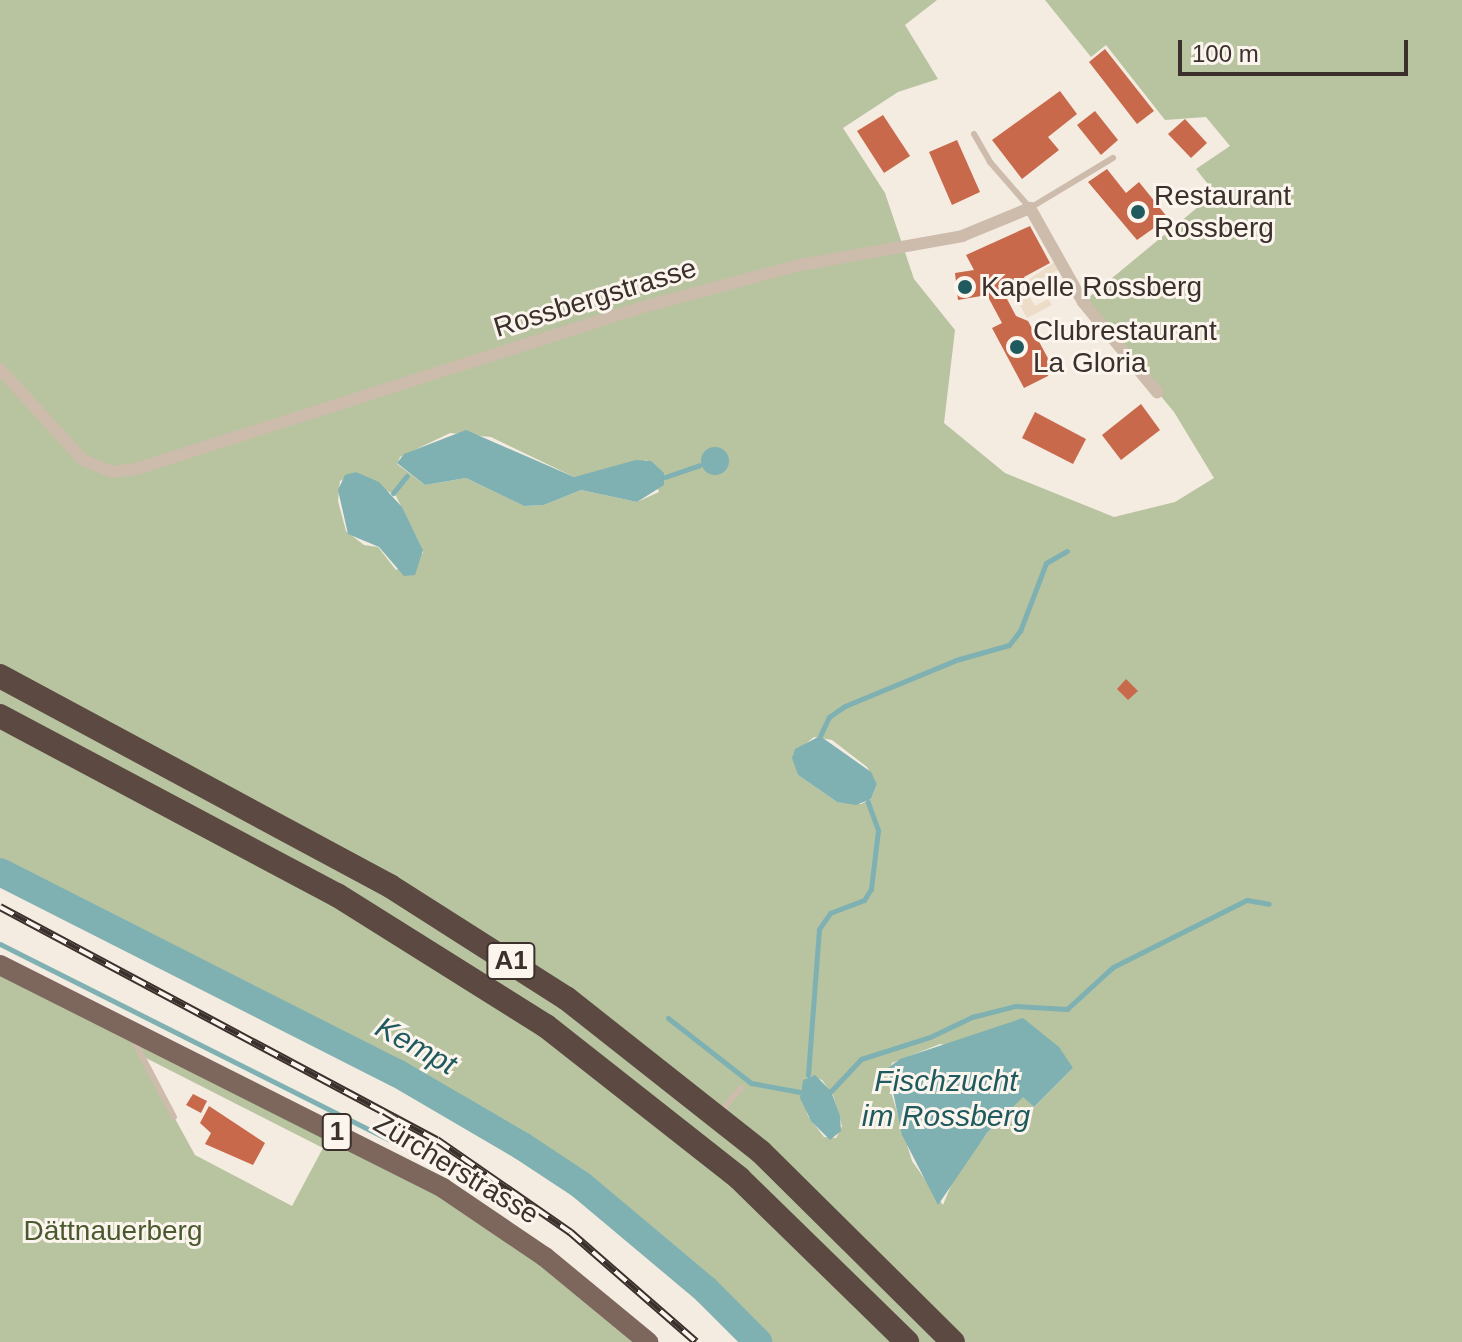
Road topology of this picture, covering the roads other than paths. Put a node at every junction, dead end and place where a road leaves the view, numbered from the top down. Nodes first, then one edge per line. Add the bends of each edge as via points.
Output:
1 (974, 134) dead end
2 (1113, 158) dead end
3 (1030, 208) junction
4 (0, 369) edge
5 (1157, 392) dead end
6 (0, 676) edge
7 (0, 716) edge
8 (0, 965) edge
9 (131, 1029) junction
10 (741, 1088) dead end
11 (718, 1115) junction
12 (174, 1117) dead end
13 (648, 1342) edge
14 (907, 1342) edge
15 (953, 1342) edge

1 - 3 lane via 990,162
2 - 3 lane
3 - 4 street, Rossbergstrasse via 956,237 800,265 643,307 136,469 112,472 92,466
3 - 5 street via 1083,302
6 - 11 highway, A1 via 462,929 588,1014
7 - 14 highway, A1 via 337,895 546,1026 749,1187
8 - 9 main road, Zürcherstrasse / 1
9 - 12 lane
9 - 13 main road, Zürcherstrasse / 1 via 443,1188 545,1257
10 - 11 lane
11 - 15 highway, A1 via 822,1208

